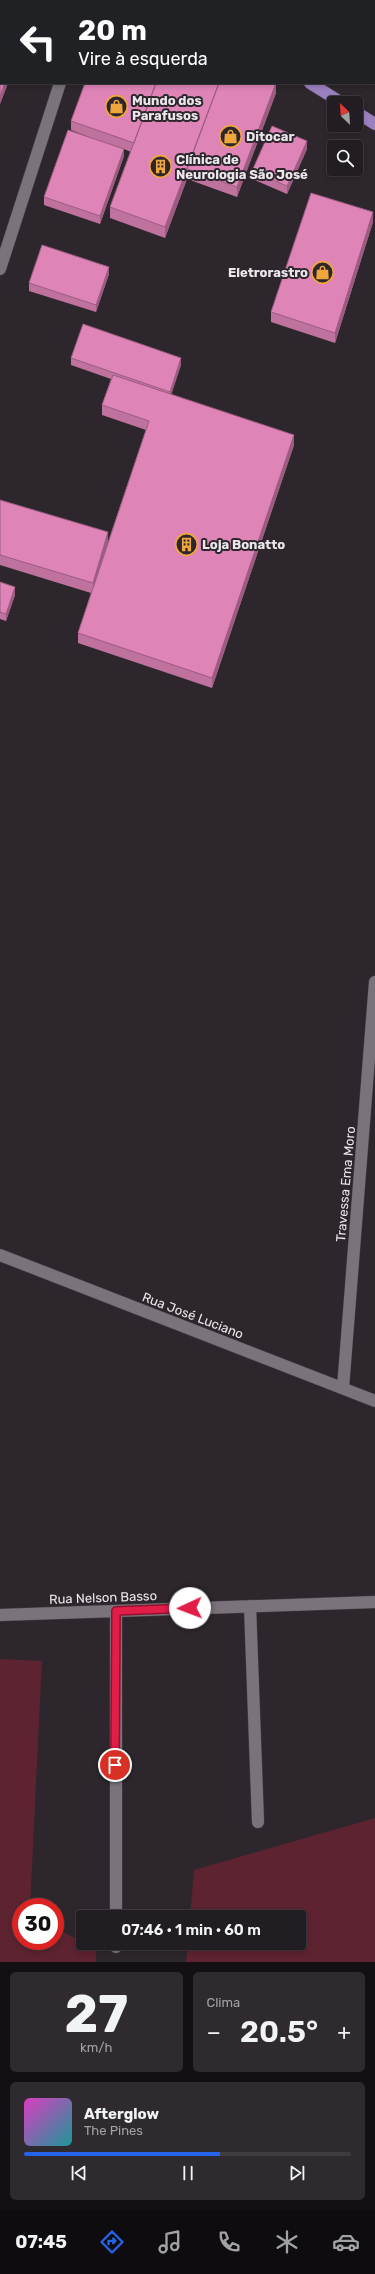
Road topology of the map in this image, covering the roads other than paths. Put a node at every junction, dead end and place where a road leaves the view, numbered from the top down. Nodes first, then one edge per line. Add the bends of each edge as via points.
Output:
1 (60, 84) edge
2 (312, 84) edge
3 (331, 96) edge
4 (363, 116) edge
5 (375, 124) edge
6 (0, 269) edge
7 (375, 982) edge
8 (0, 1256) edge
9 (343, 1388) junction
10 (375, 1401) edge
11 (375, 1602) edge
12 (250, 1606) junction
13 (116, 1611) junction
14 (0, 1615) edge
15 (258, 1822) dead end
16 (116, 1910) edge

1 - 6 street
2 - 3 main road
4 - 5 main road
7 - 9 street, Travessa Ema Moro
8 - 9 street, Rua José Luciano
9 - 10 street, Rua José Luciano
11 - 12 street, Rua Nelson Basso
12 - 13 street, Rua Nelson Basso
12 - 15 street
13 - 14 street, Rua Nelson Basso
13 - 16 street

